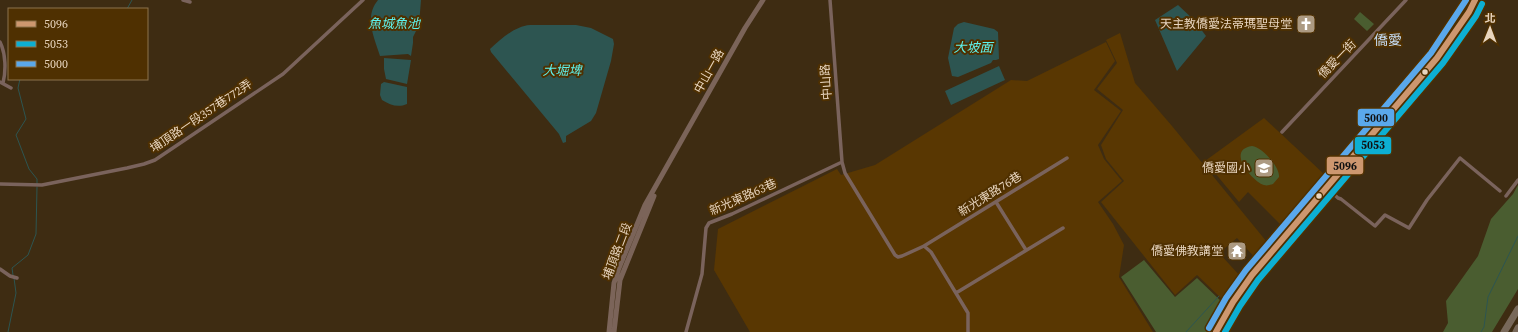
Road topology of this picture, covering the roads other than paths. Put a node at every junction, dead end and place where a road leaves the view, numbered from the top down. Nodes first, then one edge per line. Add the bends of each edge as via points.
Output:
1 (183, 0) edge
2 (363, 0) edge
3 (763, 0) edge
4 (830, 0) edge
5 (1406, 0) edge
6 (1475, 0) edge
7 (190, 2) dead end
8 (0, 42) edge
9 (2, 83) edge
10 (11, 88) dead end
11 (1282, 132) dead end
12 (675, 154) joint
13 (1067, 158) dead end
14 (842, 162) junction
15 (1518, 180) edge
16 (659, 182) junction
17 (0, 184) edge
18 (1328, 190) junction
19 (1500, 191) dead end
20 (1506, 196) dead end
21 (996, 202) junction
22 (1063, 228) dead end
23 (924, 246) junction
24 (1026, 250) junction
25 (0, 269) edge
26 (17, 278) dead end
27 (956, 293) junction
28 (1518, 309) edge
29 (1518, 328) edge
30 (609, 332) edge
31 (614, 332) edge
32 (686, 332) edge
33 (968, 332) edge
34 (1216, 332) edge
35 (1222, 332) edge
36 (1504, 332) edge
37 (1516, 332) edge

1 - 7 street
2 - 17 street, 埔頂路一段357巷772弄 via 283,74 154,160 127,168 40,185
3 - 12 street, 中山一路
4 - 14 street, 中山路
5 - 11 street, 僑愛一街
6 - 18 main road via 1437,58
8 - 9 street via 4,55
9 - 10 street
12 - 16 street, 埔頂路二段
13 - 21 street, 新光東路76巷
14 - 23 street, 新光東路76巷 via 845,173 895,255 898,257
14 - 32 street, 新光東路63巷 via 732,214 709,222 706,228 702,274
15 - 20 street
16 - 30 street, 埔頂路二段 via 645,206 619,268 612,294
16 - 31 street, 埔頂路二段 via 623,271
18 - 19 street via 1375,226 1385,215 1409,228 1460,158
18 - 34 main road via 1252,275
18 - 35 main road via 1254,280
21 - 23 street, 新光東路76巷
21 - 24 street
22 - 24 street
23 - 27 street via 931,252
24 - 27 street
25 - 26 street
27 - 33 street via 968,313
28 - 36 highway
29 - 37 highway

